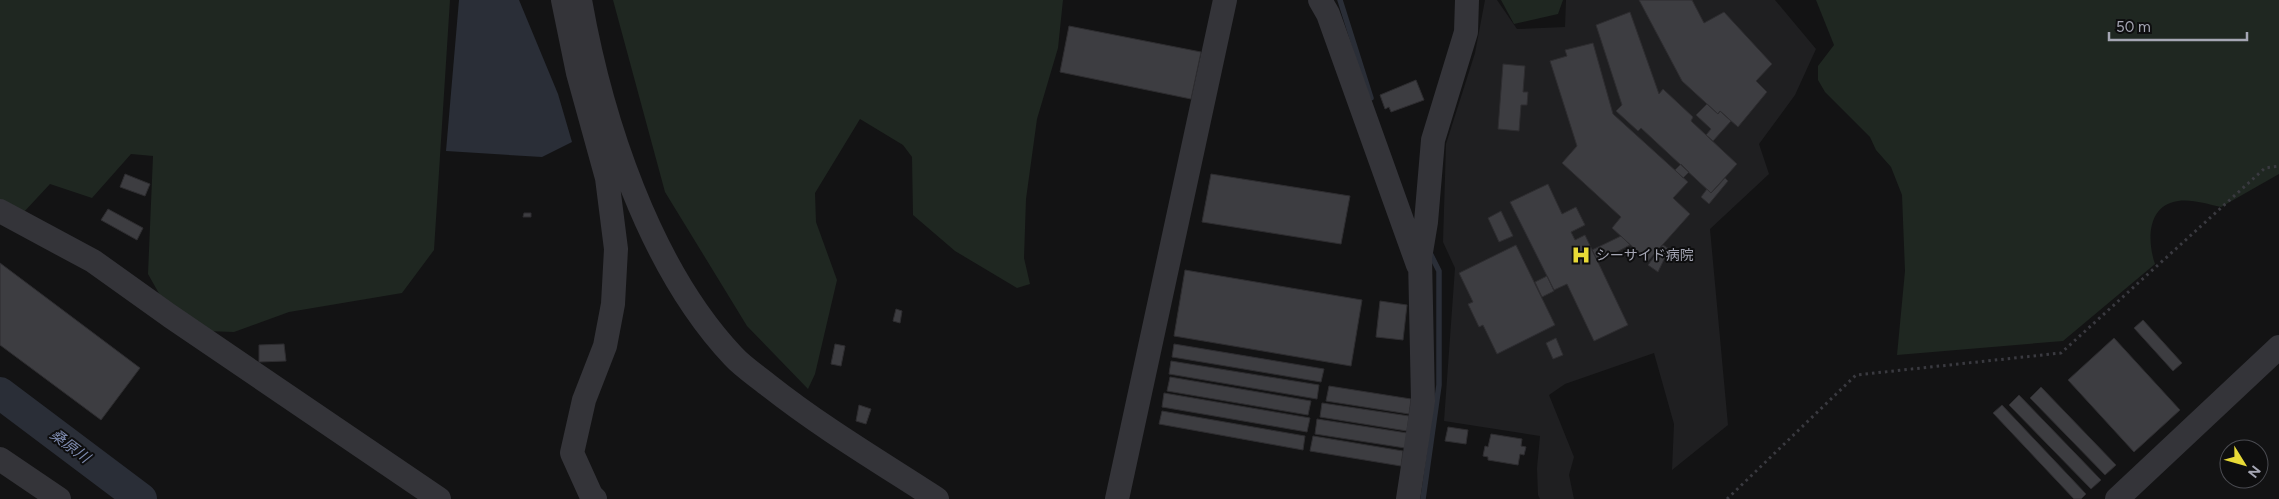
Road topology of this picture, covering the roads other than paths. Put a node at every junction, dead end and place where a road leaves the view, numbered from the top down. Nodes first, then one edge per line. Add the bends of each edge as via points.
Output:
1 (563, 0) edge
2 (580, 0) edge
3 (1225, 0) edge
4 (1320, 0) edge
5 (1467, 0) edge
6 (0, 211) edge
7 (1421, 266) junction
8 (2279, 347) edge
9 (0, 459) edge
10 (59, 499) edge
11 (439, 499) edge
12 (595, 499) edge
13 (937, 499) edge
14 (1117, 499) edge
15 (1408, 499) edge
16 (2117, 499) edge

1 - 12 street via 578,73 607,178 616,249 613,304 605,346 584,400 572,453
2 - 13 street via 608,116 627,176 663,256 692,304 733,357 792,404
3 - 14 street
4 - 7 street via 1328,14
5 - 7 street via 1466,32 1433,140
6 - 11 street via 92,261
7 - 15 street via 1423,401
8 - 16 street
9 - 10 street

